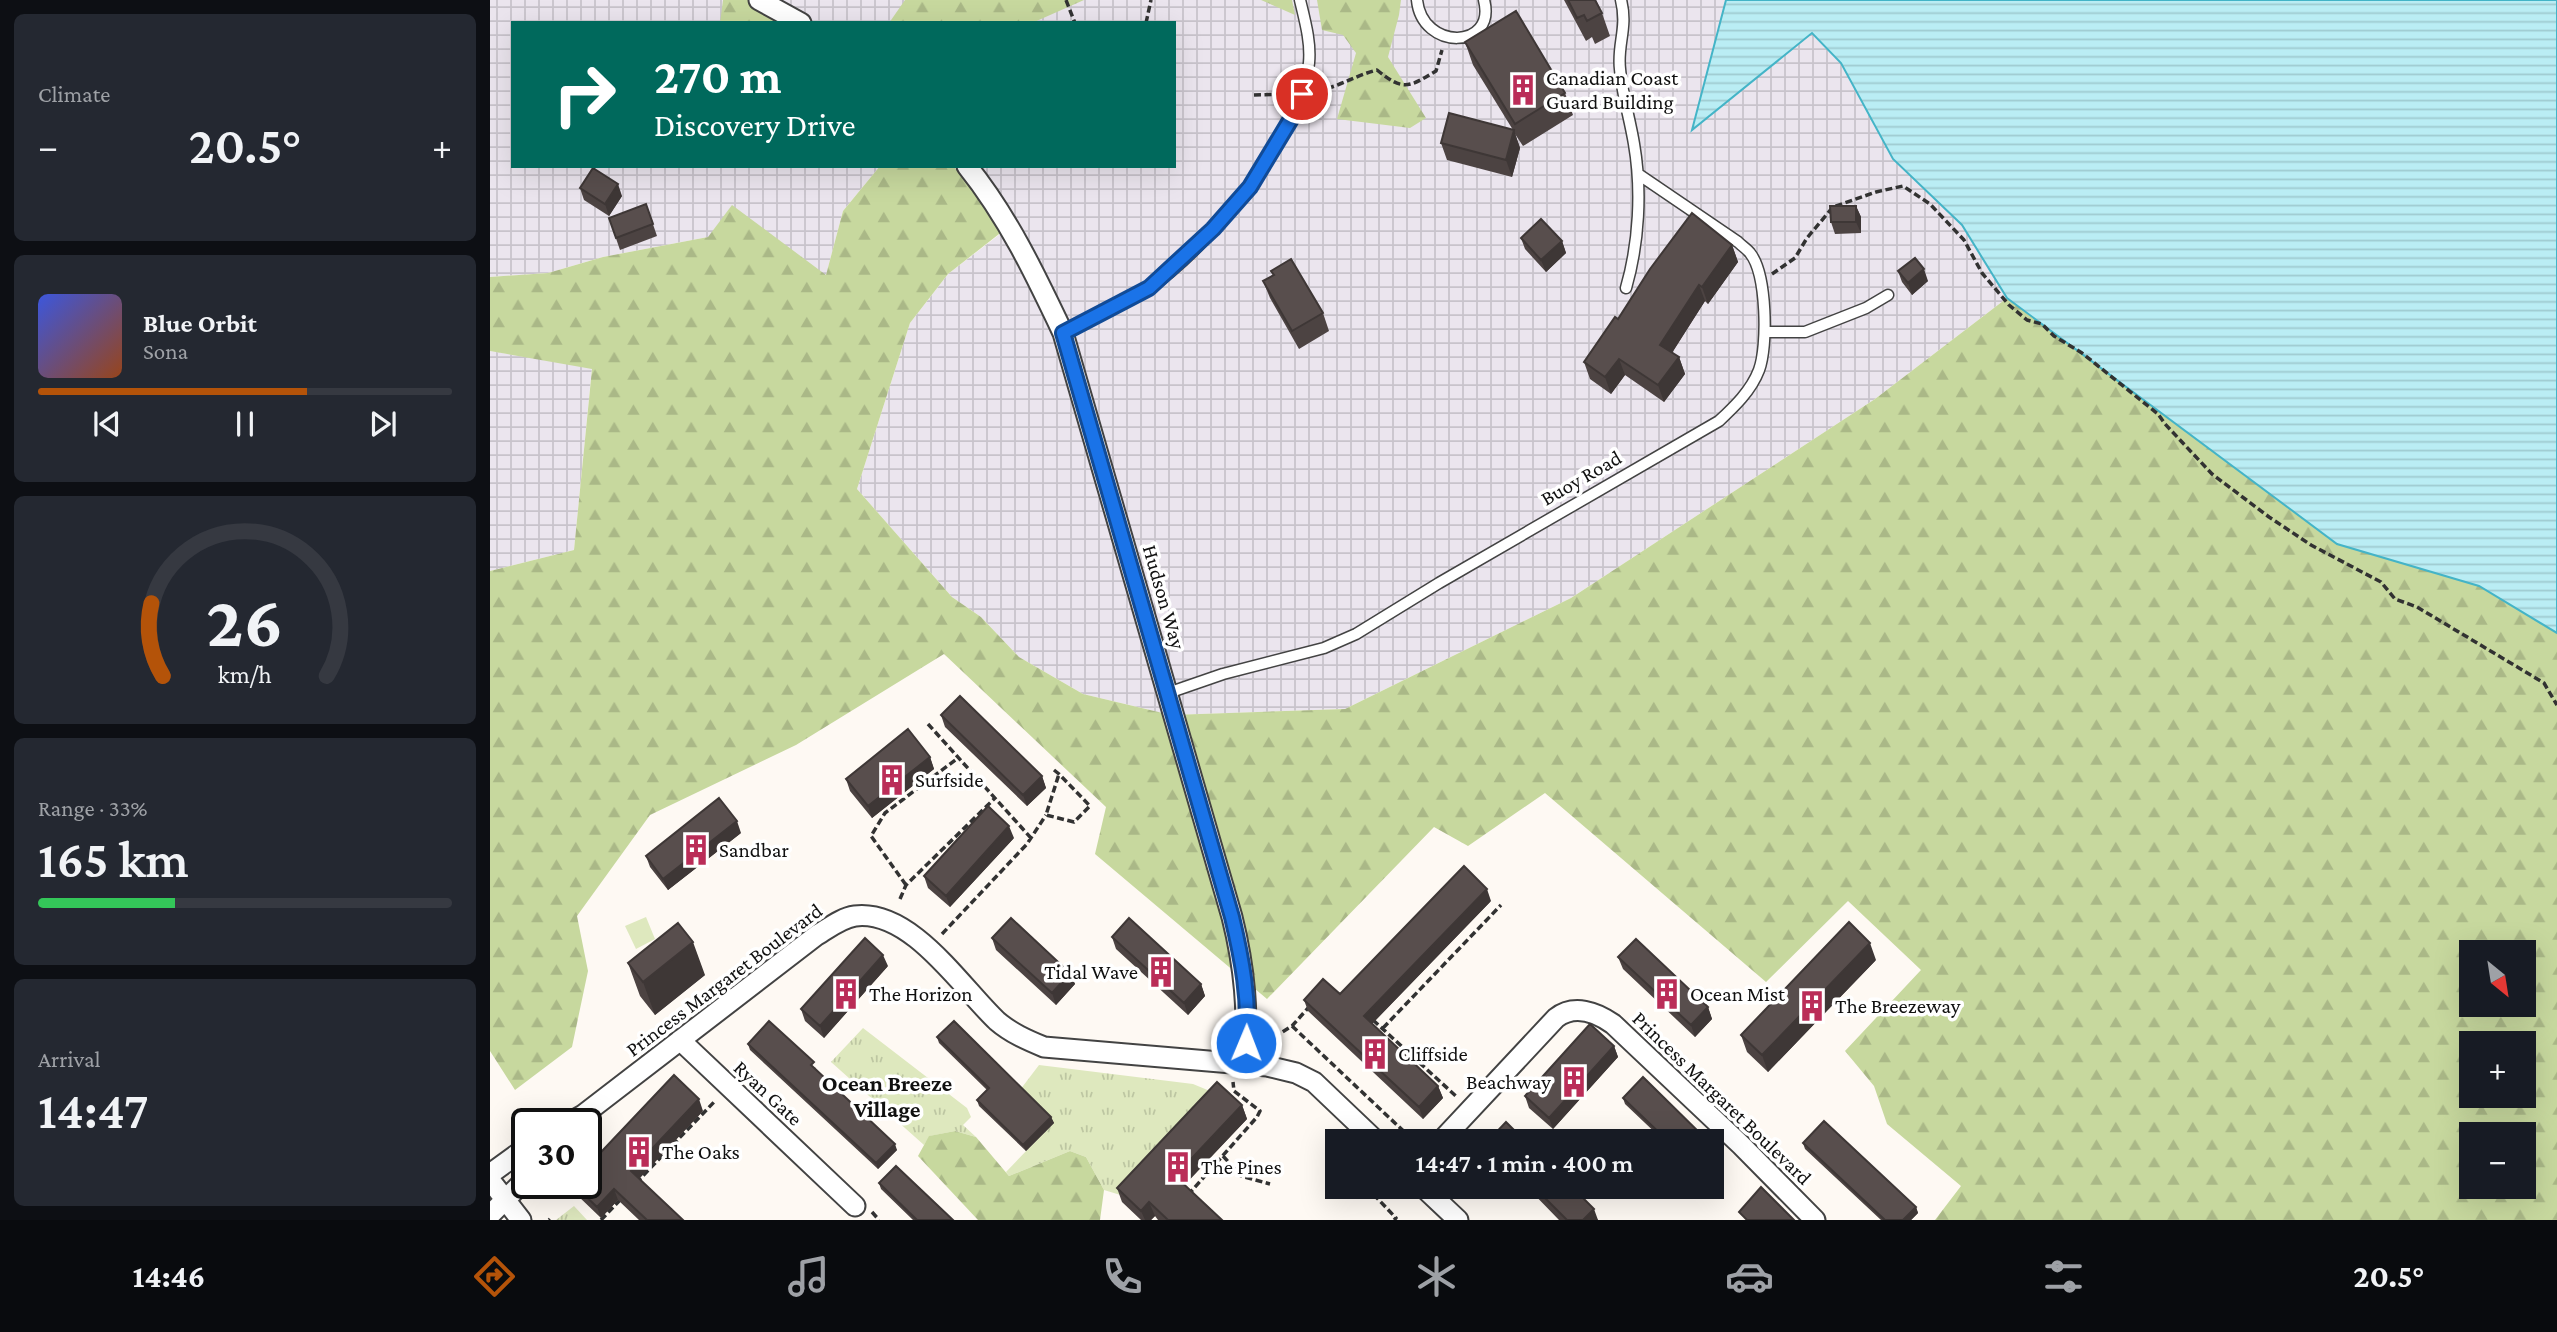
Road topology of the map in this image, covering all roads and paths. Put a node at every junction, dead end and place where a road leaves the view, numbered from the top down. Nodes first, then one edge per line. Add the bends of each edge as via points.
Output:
1 (759, 0) edge
2 (1066, 0) edge
3 (1151, 0) edge
4 (1300, 0) edge
5 (1417, 0) edge
6 (1484, 0) edge
7 (1621, 0) edge
8 (797, 21) edge
9 (1074, 21) edge
10 (1146, 21) edge
11 (1445, 38) junction
12 (1302, 94) junction
13 (1254, 95) dead end
14 (968, 168) edge
15 (1638, 174) junction
16 (1761, 281) junction
17 (1626, 288) dead end
18 (1888, 295) dead end
19 (1765, 332) junction
20 (1063, 333) junction
21 (1168, 693) junction
22 (2557, 705) edge
23 (928, 724) dead end
24 (958, 758) junction
25 (1054, 770) dead end
26 (1059, 774) junction
27 (995, 798) junction
28 (1046, 815) junction
29 (1031, 838) junction
30 (905, 885) junction
31 (900, 900) dead end
32 (1501, 905) dead end
33 (942, 934) dead end
34 (1310, 1006) edge
35 (1372, 1020) edge
36 (1292, 1027) junction
37 (1383, 1028) junction
38 (680, 1041) junction
39 (1265, 1043) dead end
40 (1239, 1064) junction
41 (717, 1099) dead end
42 (1461, 1101) dead end
43 (592, 1108) edge
44 (1363, 1129) edge
45 (1399, 1129) edge
46 (1443, 1129) edge
47 (1223, 1156) junction
48 (511, 1159) edge
49 (490, 1174) edge
50 (490, 1180) edge
51 (1270, 1184) dead end
52 (511, 1196) edge
53 (1378, 1199) edge
54 (1436, 1199) edge
55 (506, 1201) junction
56 (1181, 1202) edge
57 (855, 1206) dead end
58 (490, 1215) edge
59 (521, 1220) edge
60 (601, 1220) edge
61 (1394, 1220) edge
62 (1458, 1220) edge
63 (1815, 1220) edge

1 - 8 street
2 - 9 path
3 - 10 path
4 - 12 lane via 1310,52
5 - 11 lane via 1422,15
6 - 11 lane via 1482,26 1465,37
7 - 15 lane via 1625,16 1619,67
11 - 12 path via 1436,71 1415,84 1395,85 1377,70 1338,87
12 - 13 path
12 - 20 lane via 1250,187 1213,229 1149,288
14 - 20 street, Hudson Way via 1004,217
15 - 16 lane, Buoy Road via 1752,254
15 - 17 lane via 1637,222
16 - 19 lane, Buoy Road
16 - 22 path via 1795,258 1833,207 1903,186 1930,204 1964,240 1982,273 2009,305 2082,353 2158,414 2212,474 2311,545 2381,582 2395,599 2417,607 2544,683
18 - 19 lane via 1805,332
19 - 21 lane, Buoy Road via 1759,371 1741,401 1719,421 1356,634 1324,648
20 - 21 street, Hudson Way
21 - 40 street, Hudson Way via 1242,959 1247,996
23 - 24 path
24 - 27 path
24 - 30 path via 885,813 870,836
25 - 26 path
26 - 28 path
26 - 28 path via 1090,806 1074,822
27 - 29 path
27 - 30 path
28 - 29 path
29 - 33 path
30 - 31 path
32 - 37 path
34 - 36 path
35 - 37 path
36 - 39 path
36 - 45 path
37 - 42 path
38 - 40 street, Princess Margaret Boulevard via 817,935 855,916 892,922 905,930 1020,1037 1044,1046
38 - 43 street, Princess Margaret Boulevard
38 - 57 street, Ryan Gate
40 - 44 street, Princess Margaret Boulevard via 1267,1066 1314,1082
40 - 47 path via 1234,1091 1260,1111
41 - 60 path
46 - 63 street, Princess Margaret Boulevard via 1556,1018 1568,1011 1591,1012 1623,1033
47 - 51 path via 1241,1176
47 - 56 path
48 - 49 street
50 - 55 street
52 - 55 street
53 - 61 path
54 - 62 street
55 - 58 street
55 - 59 street

